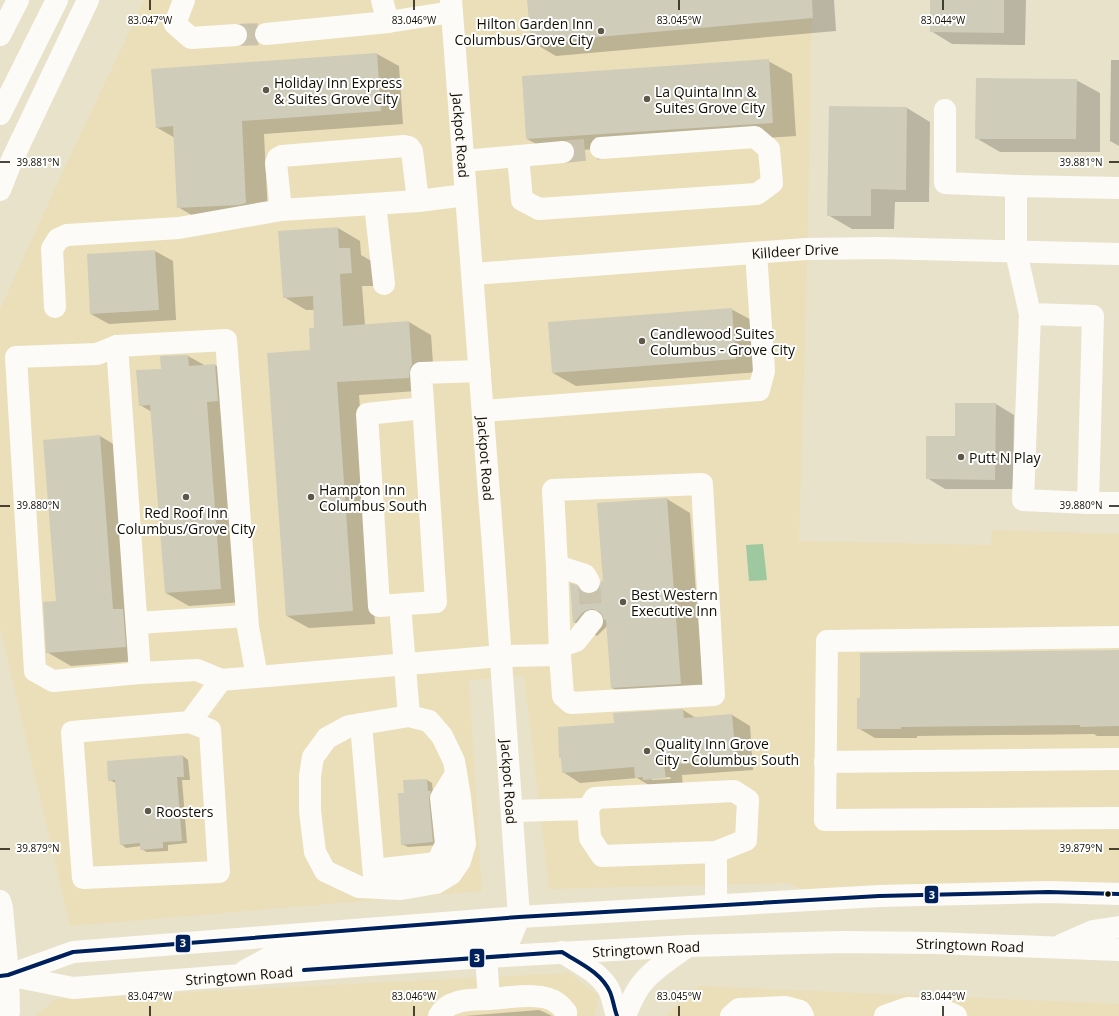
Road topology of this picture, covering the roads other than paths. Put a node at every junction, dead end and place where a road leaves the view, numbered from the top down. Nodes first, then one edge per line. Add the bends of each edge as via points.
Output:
1 (18, 0) edge
2 (57, 0) edge
3 (88, 0) edge
4 (184, 0) edge
5 (382, 0) edge
6 (452, 6) edge
7 (388, 22) junction
8 (266, 34) tunnel mouth
9 (236, 35) tunnel mouth
10 (0, 36) edge
11 (945, 110) dead end
12 (0, 114) edge
13 (601, 148) tunnel mouth
14 (564, 152) tunnel mouth
15 (518, 156) junction
16 (464, 161) junction
17 (1016, 186) junction
18 (1119, 188) edge
19 (0, 190) edge
20 (466, 195) junction
21 (418, 201) junction
22 (375, 204) junction
23 (281, 210) junction
24 (1016, 252) junction
25 (756, 253) junction
26 (1119, 254) edge
27 (472, 274) junction
28 (384, 284) dead end
29 (55, 307) dead end
30 (1030, 314) junction
31 (118, 346) junction
32 (480, 371) junction
33 (423, 408) junction
34 (483, 411) junction
35 (1088, 502) junction
36 (1119, 502) edge
37 (557, 566) junction
38 (589, 582) dead end
39 (400, 605) junction
40 (247, 616) junction
41 (592, 621) tunnel mouth
42 (137, 623) junction
43 (1119, 637) edge
44 (559, 651) junction
45 (501, 656) junction
46 (405, 664) junction
47 (140, 673) junction
48 (257, 677) junction
49 (221, 680) junction
50 (409, 716) junction
51 (190, 722) junction
52 (361, 724) junction
53 (1119, 759) edge
54 (826, 762) junction
55 (588, 809) junction
56 (512, 811) junction
57 (1119, 818) edge
58 (716, 852) junction
59 (374, 879) junction
60 (1119, 894) edge
61 (0, 901) edge
62 (716, 905) junction
63 (519, 917) junction
64 (1119, 927) edge
65 (688, 946) junction
66 (1056, 947) junction
67 (1119, 950) edge
68 (562, 952) junction
69 (486, 957) junction
70 (237, 975) junction
71 (4, 976) edge
72 (490, 999) junction
73 (8, 1016) edge
74 (439, 1016) edge
75 (566, 1016) edge
76 (617, 1016) edge
77 (625, 1016) edge
78 (732, 1016) edge
79 (803, 1016) edge
80 (885, 1016) edge
81 (956, 1016) edge

1 - 10 main road
2 - 12 main road
3 - 19 main road
4 - 9 main road via 175,24 191,38
5 - 7 main road
6 - 7 main road
6 - 16 main road, Jackpot Road
7 - 8 main road
11 - 17 main road via 945,183
13 - 15 main road via 755,137 769,149 772,183 757,194 539,209 522,200
14 - 15 main road
15 - 16 main road
16 - 20 main road, Jackpot Road
17 - 18 main road
17 - 24 main road
20 - 21 main road
20 - 27 main road, Jackpot Road
21 - 22 main road
21 - 23 main road via 412,151 404,146 278,158 276,164
22 - 23 main road
22 - 28 main road
23 - 29 main road via 179,228 67,234 58,239 52,249
24 - 25 main road, Killdeer Drive via 879,248
24 - 26 main road, Killdeer Drive
24 - 30 main road
25 - 27 main road, Killdeer Drive
25 - 34 main road via 764,371 759,390
27 - 32 main road, Jackpot Road
30 - 35 main road via 1093,316
30 - 35 main road via 1023,500
31 - 40 main road via 226,340
31 - 42 main road
31 - 47 main road via 97,354 16,357 35,671 53,681
32 - 33 main road via 421,374
32 - 34 main road, Jackpot Road
33 - 39 main road via 436,602
33 - 39 main road via 367,414 379,606
34 - 45 main road, Jackpot Road
35 - 36 main road
37 - 38 main road via 585,575
37 - 44 main road
37 - 44 main road via 553,490 702,484 714,695 571,703 564,696
39 - 46 main road
40 - 42 main road
40 - 48 main road
41 - 44 main road via 576,642
42 - 47 main road
43 - 54 main road via 826,641
44 - 45 main road
45 - 46 main road
45 - 56 main road, Jackpot Road
46 - 48 main road
46 - 50 main road
47 - 49 main road via 197,670
48 - 49 main road
49 - 51 main road
50 - 52 main road
50 - 59 main road via 429,721 442,736 454,761 465,844 460,861 451,874 436,883 401,889
51 - 51 main road via 72,732 83,878 219,872 210,730
52 - 59 main road
52 - 59 main road via 349,726 327,738 313,758 310,811 316,852 325,871 359,886
53 - 54 main road
54 - 57 main road via 825,820
55 - 56 main road
55 - 58 main road via 590,838 602,856
55 - 58 main road via 595,798 734,791 748,800 746,840
56 - 63 main road, Jackpot Road
58 - 62 main road
60 - 62 main road via 1049,892 879,896
61 - 71 main road
62 - 63 main road
63 - 70 main road via 511,937 274,955
63 - 71 main road via 73,952
64 - 66 main road via 1093,931
65 - 66 main road, Stringtown Road via 850,942
65 - 68 main road, Stringtown Road
65 - 77 main road via 644,981
66 - 67 main road, Stringtown Road
68 - 69 main road, Stringtown Road
68 - 76 main road via 603,980 610,991
69 - 70 main road, Stringtown Road
69 - 72 main road
70 - 71 main road, Stringtown Road via 72,988
71 - 73 main road
72 - 74 main road via 456,1002 442,1010
72 - 75 main road via 544,997 557,1002 566,1012
78 - 79 main road via 738,1009 785,1007 800,1011
80 - 81 main road via 908,1008 943,1010

